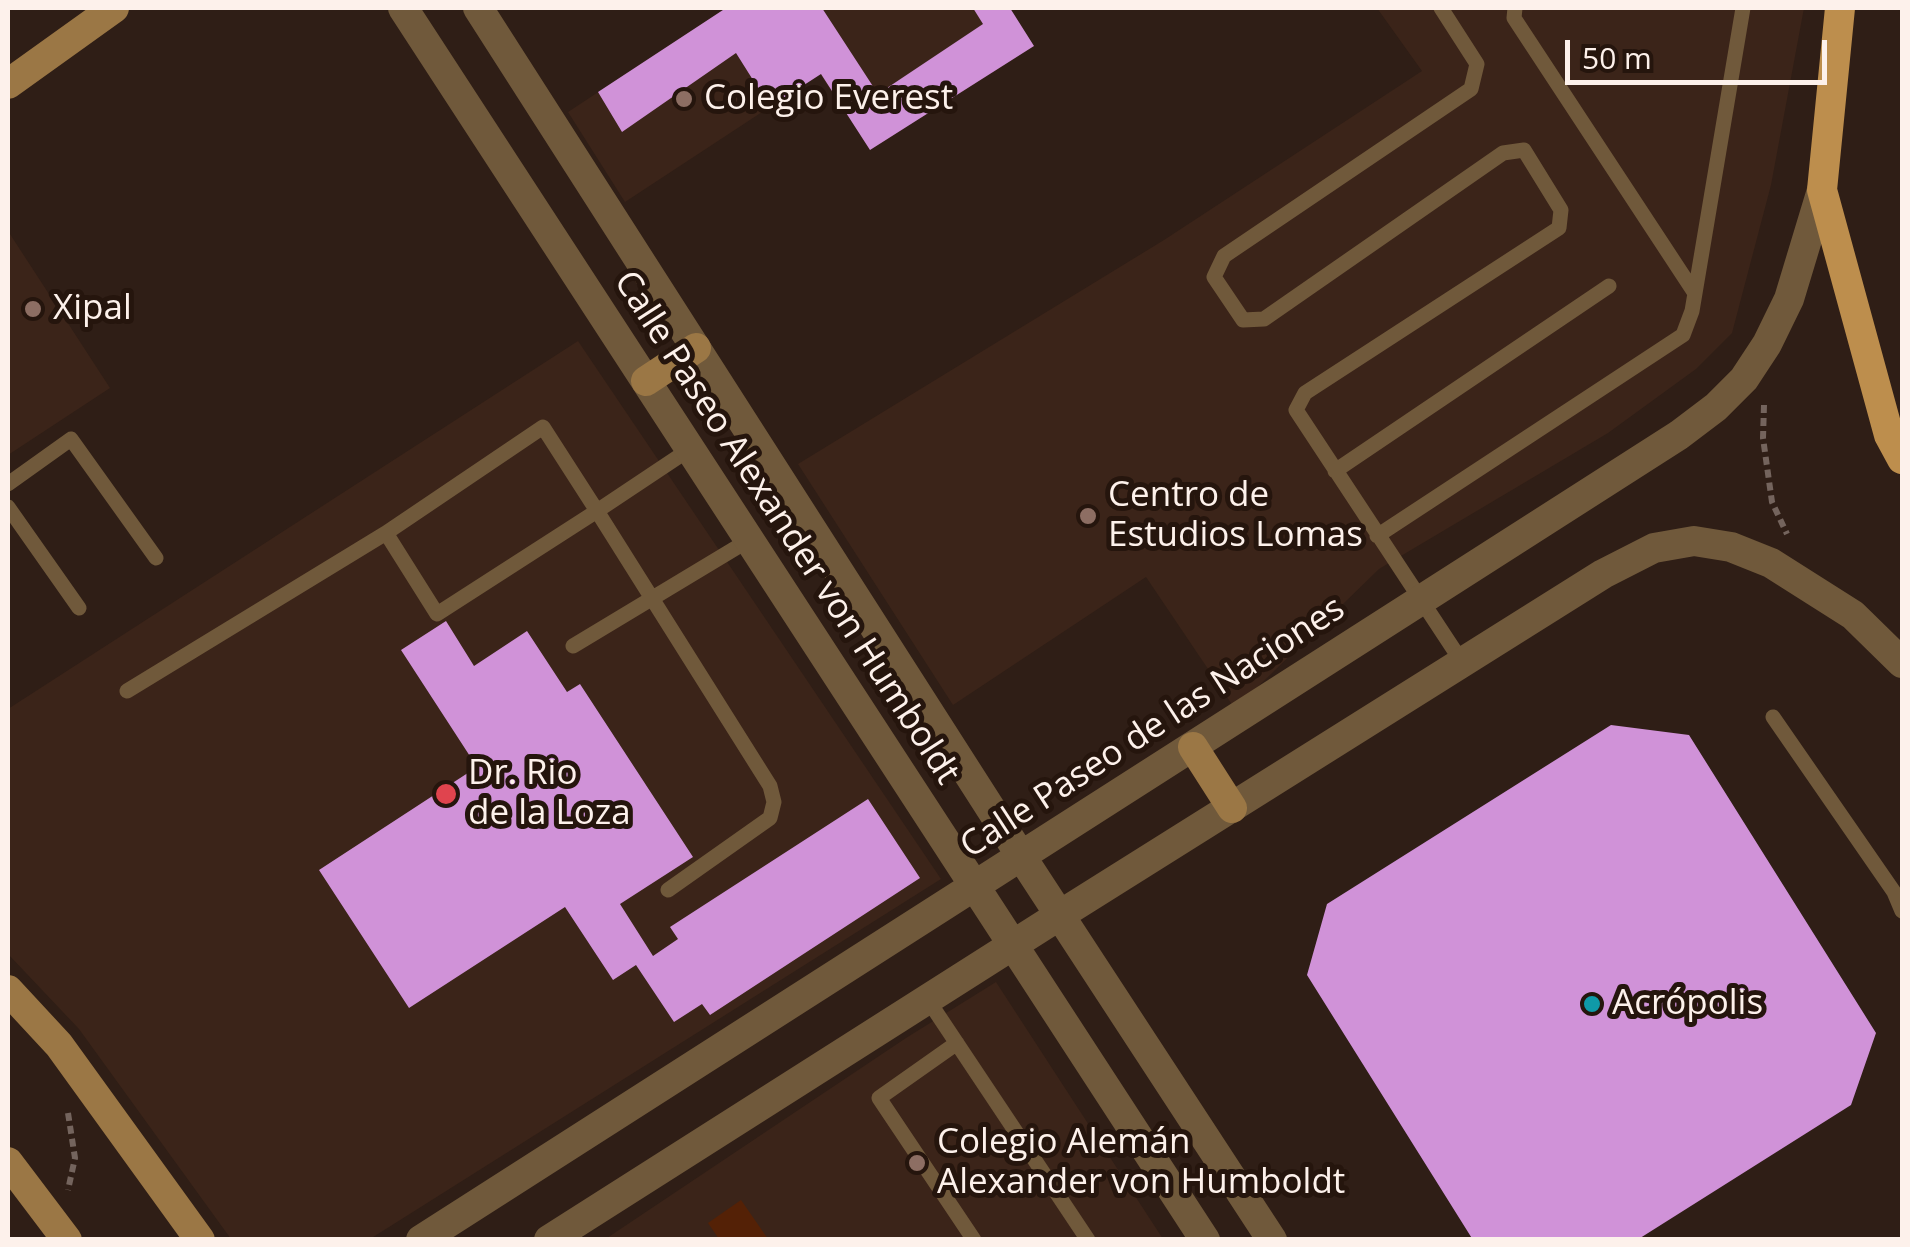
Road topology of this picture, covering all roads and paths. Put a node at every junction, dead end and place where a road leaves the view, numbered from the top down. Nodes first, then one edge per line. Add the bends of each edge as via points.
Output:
1 (114, 8) edge
2 (402, 8) edge
3 (478, 8) edge
4 (1441, 8) edge
5 (1514, 8) edge
6 (1744, 8) edge
7 (1840, 8) edge
8 (8, 84) edge
9 (1822, 190) junction
10 (1609, 286) dead end
11 (1694, 292) junction
12 (696, 348) junction
13 (646, 381) junction
14 (1764, 400) dead end
15 (690, 449) junction
16 (1902, 459) edge
17 (1335, 471) junction
18 (8, 484) edge
19 (8, 507) edge
20 (597, 511) junction
21 (386, 533) junction
22 (1377, 536) junction
23 (1788, 536) dead end
24 (749, 540) junction
25 (156, 558) dead end
26 (652, 600) junction
27 (1421, 602) junction
28 (79, 608) dead end
29 (573, 646) dead end
30 (1462, 662) junction
31 (1902, 663) edge
32 (126, 691) dead end
33 (1772, 717) dead end
34 (1192, 746) junction
35 (1232, 808) junction
36 (1021, 856) junction
37 (974, 887) junction
38 (668, 890) dead end
39 (1902, 910) edge
40 (1060, 915) junction
41 (1012, 945) junction
42 (8, 990) edge
43 (928, 1000) junction
44 (957, 1044) junction
45 (66, 1102) dead end
46 (8, 1162) edge
47 (63, 1235) edge
48 (200, 1240) edge
49 (421, 1240) edge
50 (549, 1240) edge
51 (974, 1240) edge
52 (1088, 1240) edge
53 (1205, 1240) edge
54 (1272, 1240) edge

1 - 8 main road
2 - 13 street, Calle Paseo Alexander von Humboldt
3 - 12 street, Calle Paseo Alexander von Humboldt
4 - 17 lane via 1477,64 1471,89 1224,256 1214,277 1243,320 1264,319 1504,152 1524,150 1561,210 1559,228 1306,393 1296,410
5 - 11 lane via 1514,18
6 - 11 lane
7 - 9 main road
9 - 16 main road via 1889,435
9 - 27 street, Calle Paseo de las Naciones via 1789,299 1744,379 1679,435
10 - 17 lane
11 - 22 lane via 1683,335
12 - 13 main road
12 - 36 street, Calle Paseo Alexander von Humboldt
13 - 15 street, Calle Paseo Alexander von Humboldt
14 - 23 path via 1772,502
15 - 20 lane
15 - 24 street, Calle Paseo Alexander von Humboldt
17 - 22 lane
18 - 25 lane via 71,439
19 - 28 lane
20 - 21 lane via 436,614
20 - 21 lane via 543,427
20 - 26 lane
21 - 32 lane
22 - 27 lane
24 - 26 lane
24 - 37 street, Calle Paseo Alexander von Humboldt
26 - 29 lane
26 - 38 lane via 774,802 770,818
27 - 30 lane
27 - 34 street, Calle Paseo de las Naciones
30 - 31 street via 1627,560 1694,541 1772,563 1853,616
30 - 35 street
33 - 39 lane
34 - 35 main road
34 - 36 street, Calle Paseo de las Naciones
35 - 40 street
36 - 37 street, Calle Paseo de las Naciones
36 - 40 street, Calle Paseo Alexander von Humboldt
37 - 41 street, Calle Paseo Alexander von Humboldt
37 - 49 street, Calle Paseo de las Naciones
40 - 41 street
40 - 54 street, Calle Paseo Alexander von Humboldt
41 - 43 street
41 - 53 street, Calle Paseo Alexander von Humboldt
42 - 48 main road via 59,1045
43 - 44 lane
43 - 50 street
44 - 51 lane via 879,1098
44 - 52 lane
45 - 47 path via 75,1158
46 - 47 main road

